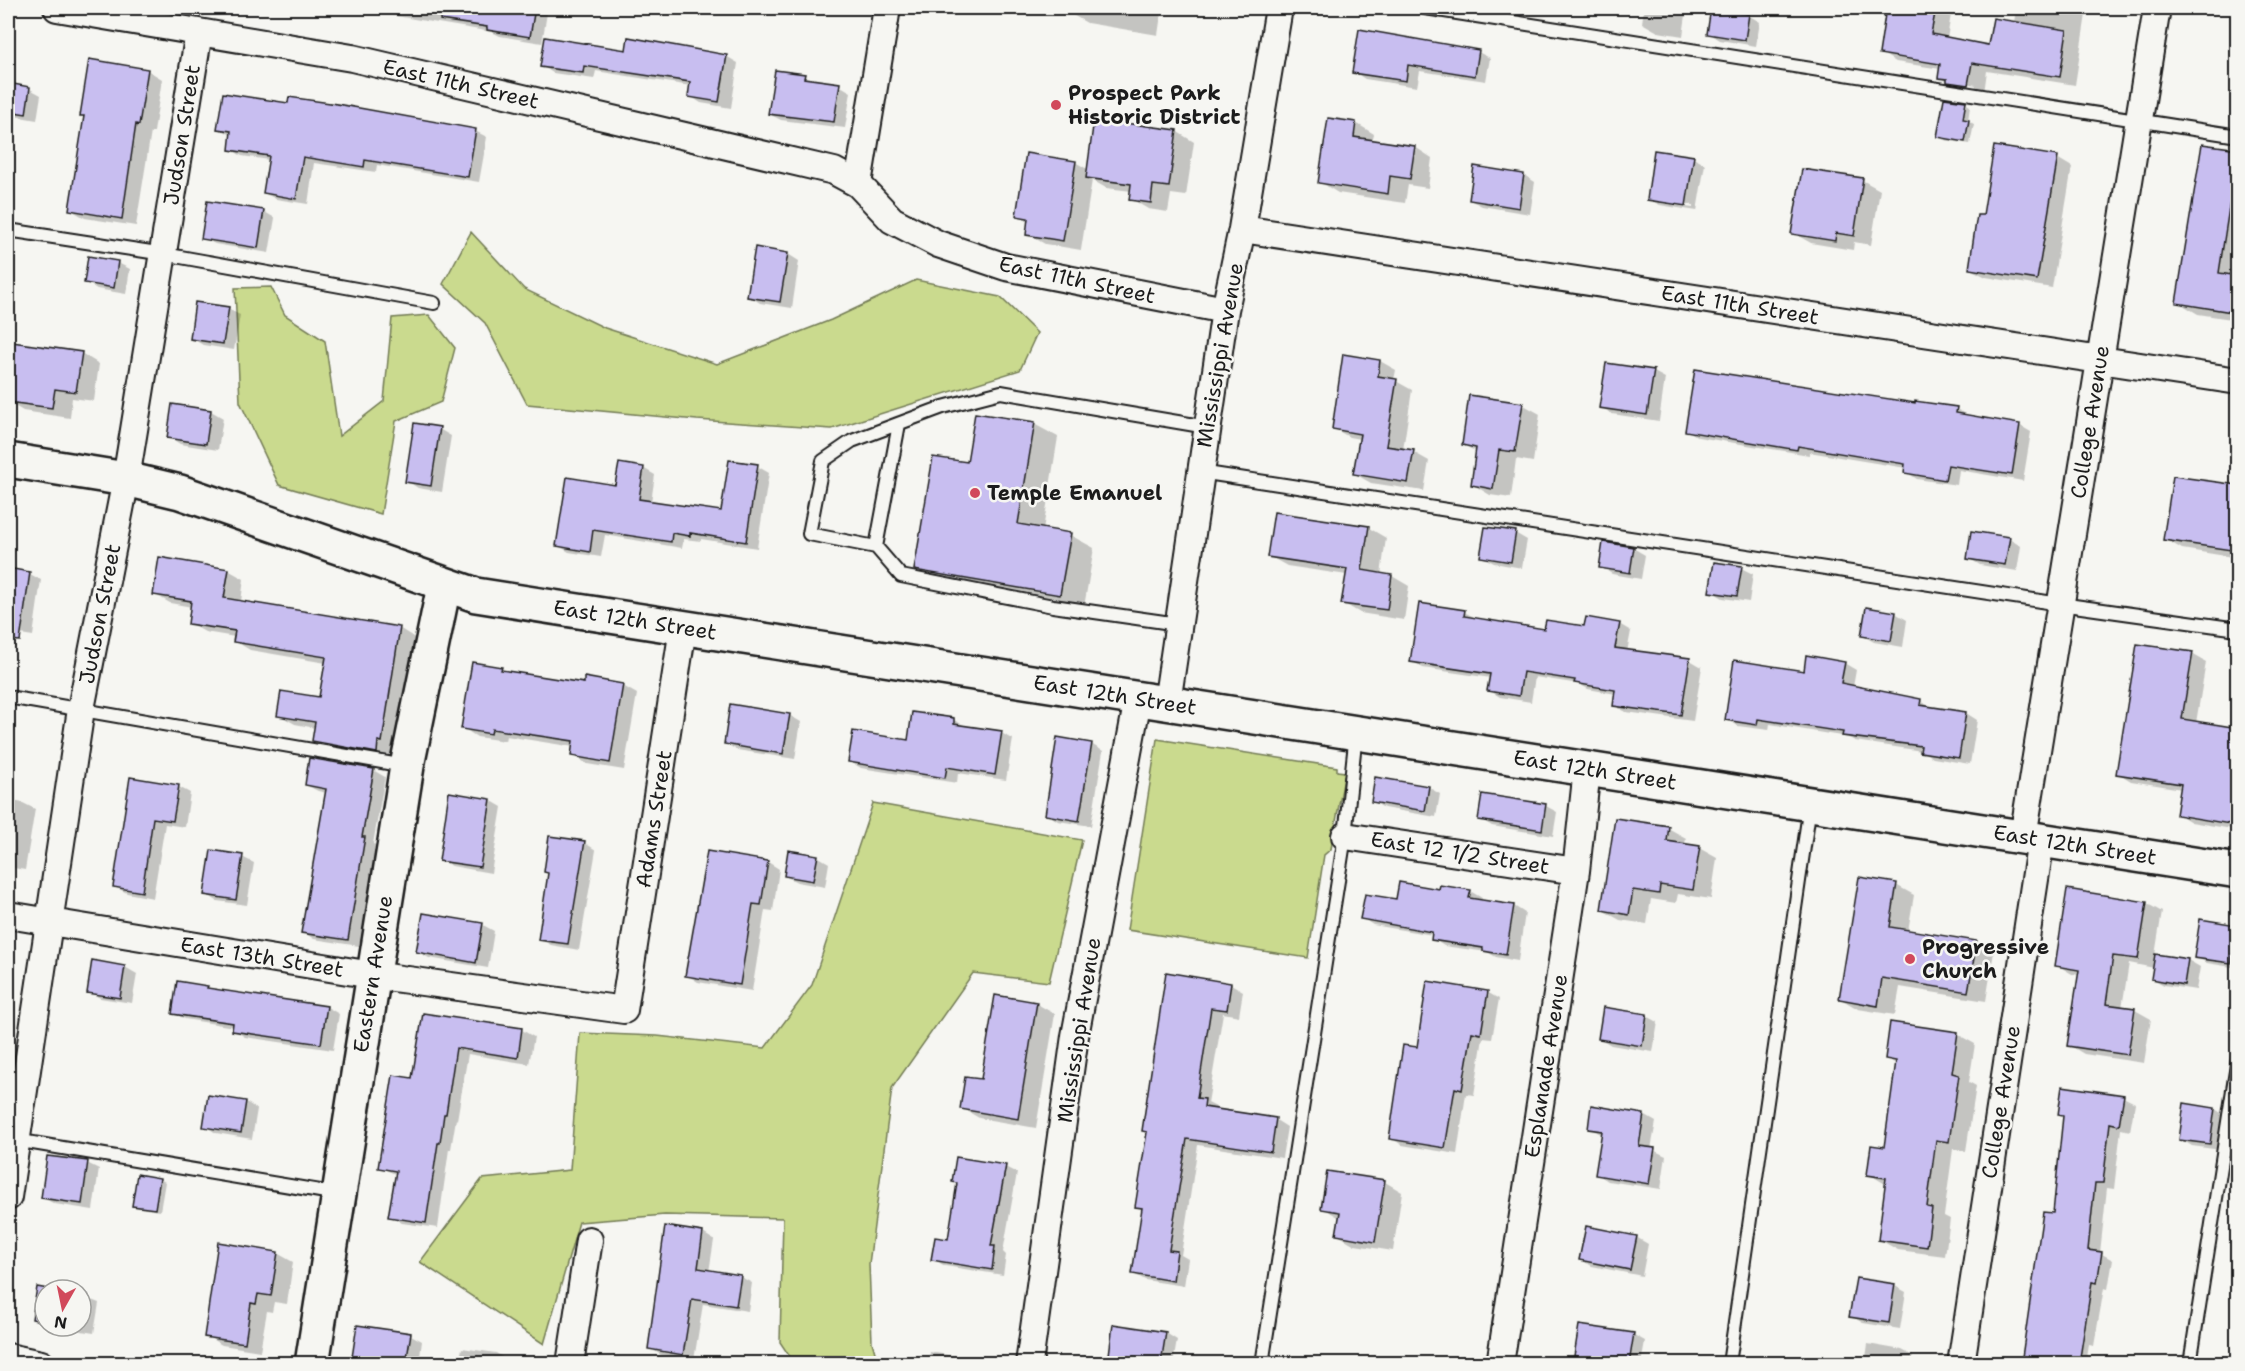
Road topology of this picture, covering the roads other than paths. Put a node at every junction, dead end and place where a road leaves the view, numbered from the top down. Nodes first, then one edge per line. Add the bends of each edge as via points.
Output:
1 (57, 8) edge
2 (887, 8) edge
3 (1279, 8) edge
4 (1425, 8) edge
5 (2157, 8) edge
6 (199, 32) junction
7 (2138, 121) junction
8 (2238, 136) edge
9 (858, 184) junction
10 (1242, 229) junction
11 (8, 230) edge
12 (164, 254) junction
13 (434, 303) dead end
14 (1225, 310) junction
15 (2100, 361) junction
16 (2238, 381) edge
17 (899, 424) junction
18 (1207, 427) junction
19 (8, 460) edge
20 (1200, 472) junction
21 (126, 479) junction
22 (876, 547) junction
23 (444, 586) junction
24 (2060, 604) junction
25 (1178, 624) junction
26 (683, 628) junction
27 (2238, 629) edge
28 (8, 696) edge
29 (1153, 701) junction
30 (81, 709) junction
31 (1357, 732) junction
32 (407, 766) junction
33 (1587, 769) junction
34 (1810, 804) junction
35 (1345, 836) junction
36 (2032, 838) junction
37 (1576, 871) junction
38 (2238, 871) edge
39 (8, 915) edge
40 (49, 921) junction
41 (372, 975) junction
42 (624, 1010) joint
43 (2238, 1058) edge
44 (12, 1140) edge
45 (339, 1195) junction
46 (8, 1197) edge
47 (589, 1240) dead end
48 (8, 1358) edge
49 (41, 1364) edge
50 (312, 1364) edge
51 (570, 1364) edge
52 (1029, 1364) edge
53 (1262, 1364) edge
54 (1500, 1364) edge
55 (1729, 1364) edge
56 (1961, 1364) edge
57 (2190, 1364) edge

1 - 6 street, East 11th Street
2 - 9 street
3 - 10 street, Mississippi Avenue
4 - 7 lane
5 - 7 street, College Avenue
6 - 9 street, East 11th Street via 352,58 834,171
6 - 12 street, Judson Street
7 - 8 lane
7 - 15 street, College Avenue
9 - 14 street, East 11th Street via 892,220 931,241 1006,267
10 - 14 street, Mississippi Avenue
10 - 15 street, East 11th Street
11 - 12 lane
12 - 13 lane
12 - 21 street, Judson Street
14 - 18 street, Mississippi Avenue
15 - 16 street, East 11th Street
15 - 24 street, College Avenue
17 - 18 lane via 943,407 1001,392
17 - 22 lane
17 - 22 lane via 852,441 823,461 809,534
18 - 20 street, Mississippi Avenue
19 - 21 street, East 12th Street
20 - 24 lane
20 - 25 street, Mississippi Avenue
21 - 23 street, East 12th Street via 180,492
21 - 30 street, Judson Street
22 - 25 lane via 901,576 1043,604
23 - 26 street, East 12th Street via 494,598
23 - 32 street, Eastern Avenue
24 - 27 lane
24 - 36 street, College Avenue
25 - 29 street, Mississippi Avenue
26 - 29 street, East 12th Street
26 - 42 street, Adams Street
28 - 30 lane
29 - 31 street, East 12th Street
29 - 52 street, Mississippi Avenue via 1075,1036
30 - 32 lane
30 - 40 street, Judson Street
31 - 33 street, East 12th Street
31 - 35 lane
32 - 41 street, Eastern Avenue
33 - 34 street, East 12th Street
33 - 37 street, Esplanade Avenue
34 - 36 street, East 12th Street
34 - 55 lane
35 - 37 street, East 12 1/2 Street
35 - 53 lane
36 - 38 street, East 12th Street
36 - 56 street, College Avenue
37 - 54 street, Esplanade Avenue
39 - 40 street, East 13th Street
40 - 41 street, East 13th Street
40 - 44 street, Judson Street
41 - 42 street, East 13th Street
41 - 45 street, Eastern Avenue
43 - 57 lane
44 - 45 lane
44 - 46 street, Judson Street
45 - 50 street, Eastern Avenue
47 - 51 street
48 - 49 street

